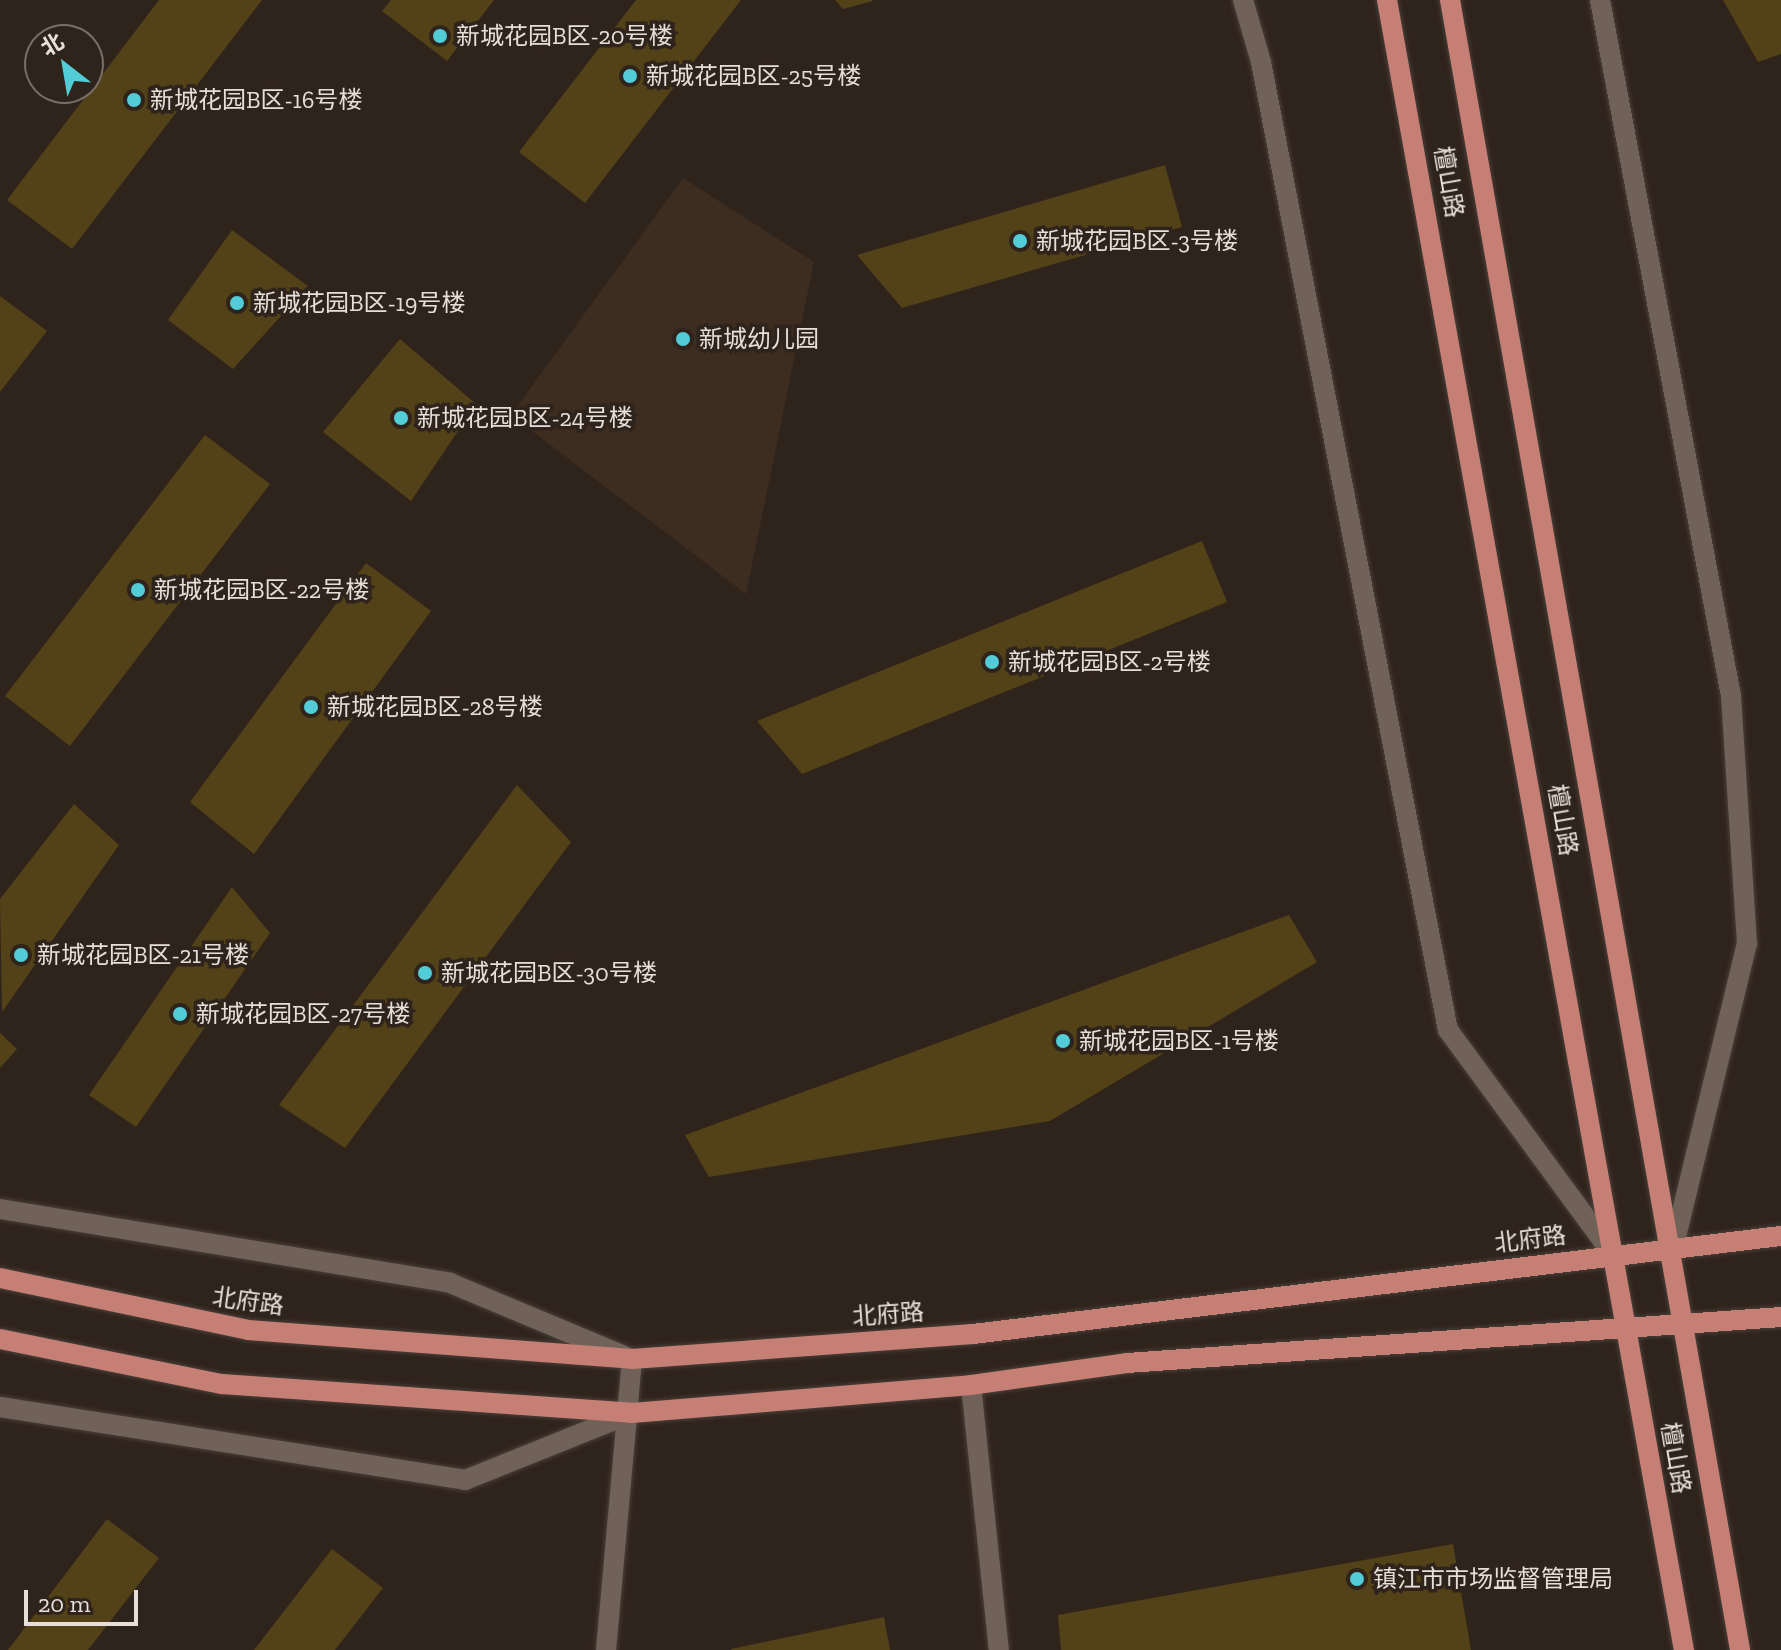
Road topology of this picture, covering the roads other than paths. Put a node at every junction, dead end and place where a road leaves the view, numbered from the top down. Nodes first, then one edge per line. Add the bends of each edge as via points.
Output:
1 (1243, 0) edge
2 (1387, 0) edge
3 (1450, 0) edge
4 (1600, 0) edge
5 (0, 1209) edge
6 (1781, 1236) edge
7 (1674, 1244) junction
8 (1613, 1255) junction
9 (0, 1278) edge
10 (1781, 1317) edge
11 (1687, 1321) junction
12 (1626, 1324) junction
13 (0, 1339) edge
14 (632, 1359) junction
15 (971, 1385) junction
16 (0, 1407) edge
17 (632, 1413) junction
18 (606, 1650) edge
19 (999, 1650) edge
20 (1684, 1650) edge
21 (1740, 1650) edge

1 - 8 street via 1261,62 1448,1030
2 - 8 main road, 檀山路
3 - 7 main road, 檀山路
4 - 7 street via 1731,696 1747,943
5 - 14 street via 450,1283
6 - 7 main road, 北府路
7 - 8 main road, 北府路
7 - 11 main road, 檀山路
8 - 12 main road, 檀山路
8 - 14 main road, 北府路 via 973,1334
9 - 14 main road, 北府路 via 248,1330
10 - 11 main road
11 - 12 main road
11 - 21 main road, 檀山路
12 - 15 main road via 1127,1363
12 - 20 main road, 檀山路
13 - 17 main road via 222,1384
14 - 17 street
15 - 17 main road
15 - 19 street
16 - 17 street via 465,1480
17 - 18 street

